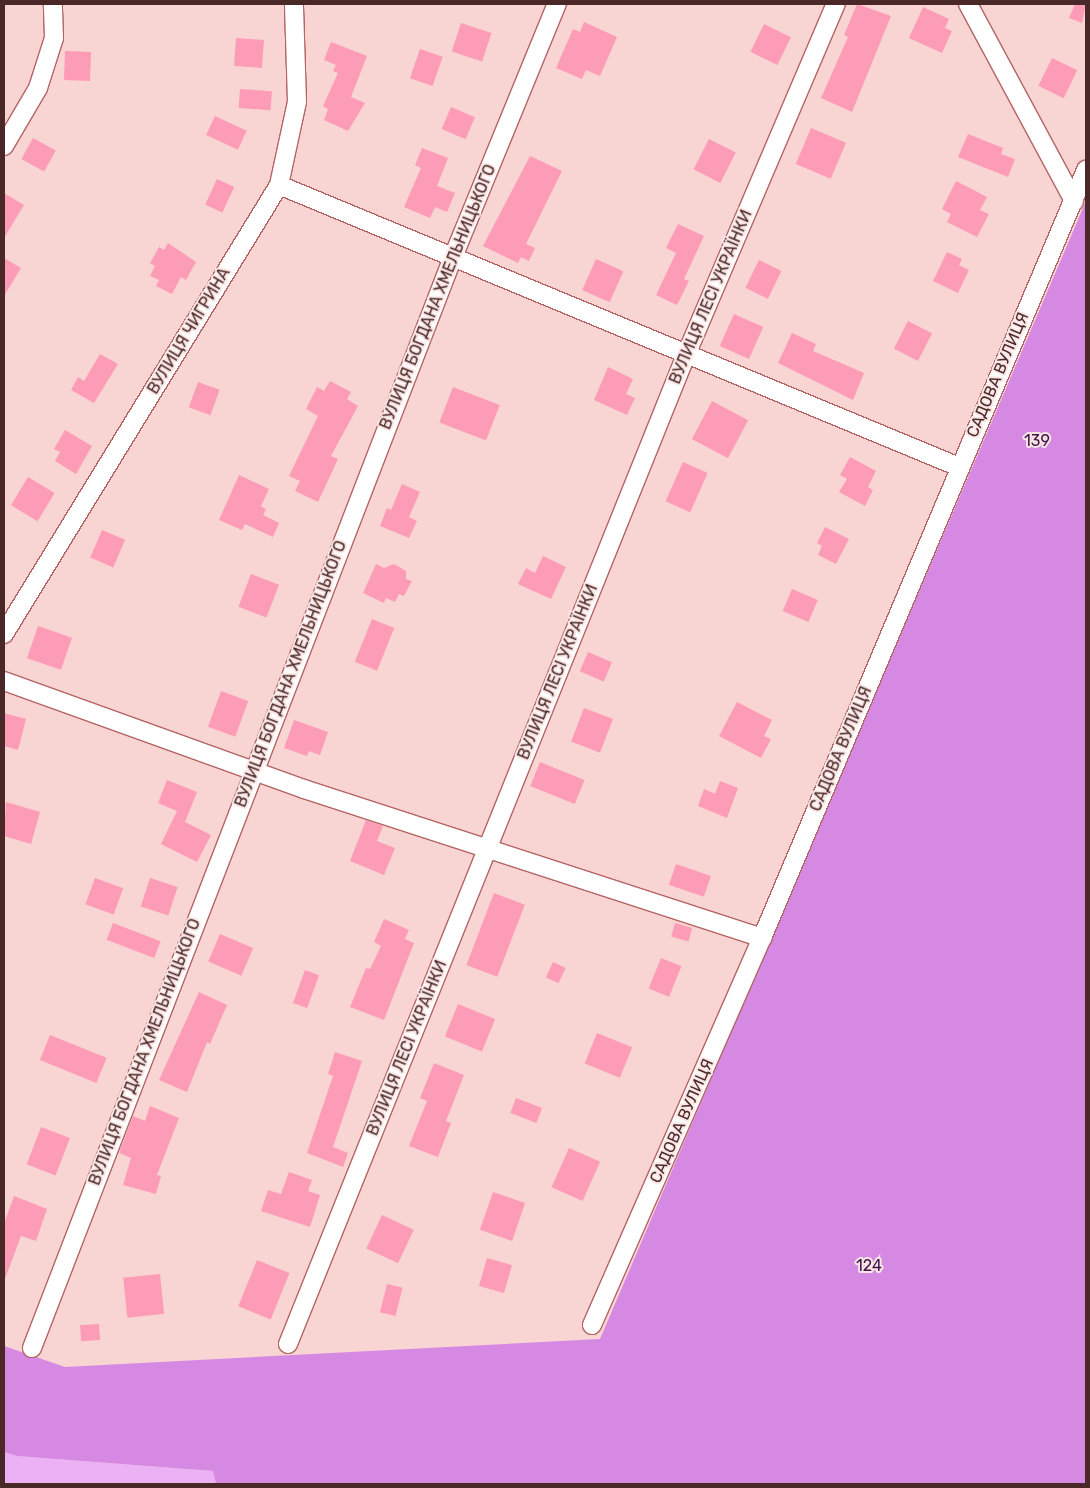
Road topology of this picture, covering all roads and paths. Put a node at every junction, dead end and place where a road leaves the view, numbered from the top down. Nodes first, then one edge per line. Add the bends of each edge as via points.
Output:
1 (53, 4) edge
2 (294, 4) edge
3 (557, 4) edge
4 (836, 4) edge
5 (968, 4) edge
6 (4, 146) edge
7 (1086, 170) edge
8 (279, 185) junction
9 (1074, 201) junction
10 (453, 257) junction
11 (686, 356) junction
12 (958, 467) junction
13 (4, 634) edge
14 (4, 681) edge
15 (253, 771) junction
16 (486, 850) junction
17 (762, 938) junction
18 (592, 1325) dead end
19 (288, 1344) dead end
20 (32, 1348) dead end

1 - 6 street via 54,38 38,88
2 - 8 street, ВУЛИЦЯ ЧИГРИНА via 297,102
3 - 10 street, ВУЛИЦЯ БОГДАНА ХМЕЛЬНИЦЬКОГО
4 - 11 street, ВУЛИЦЯ ЛЕСІ УКРАЇНКИ
5 - 9 street
7 - 9 street, САДОВА ВУЛИЦЯ
8 - 10 street
8 - 13 street, ВУЛИЦЯ ЧИГРИНА
9 - 12 street, САДОВА ВУЛИЦЯ
10 - 11 street
10 - 15 street, ВУЛИЦЯ БОГДАНА ХМЕЛЬНИЦЬКОГО
11 - 12 street
11 - 16 street, ВУЛИЦЯ ЛЕСІ УКРАЇНКИ
12 - 17 street, САДОВА ВУЛИЦЯ
14 - 15 street
15 - 16 street
15 - 20 street, ВУЛИЦЯ БОГДАНА ХМЕЛЬНИЦЬКОГО
16 - 17 street
16 - 19 street, ВУЛИЦЯ ЛЕСІ УКРАЇНКИ
17 - 18 street, САДОВА ВУЛИЦЯ

